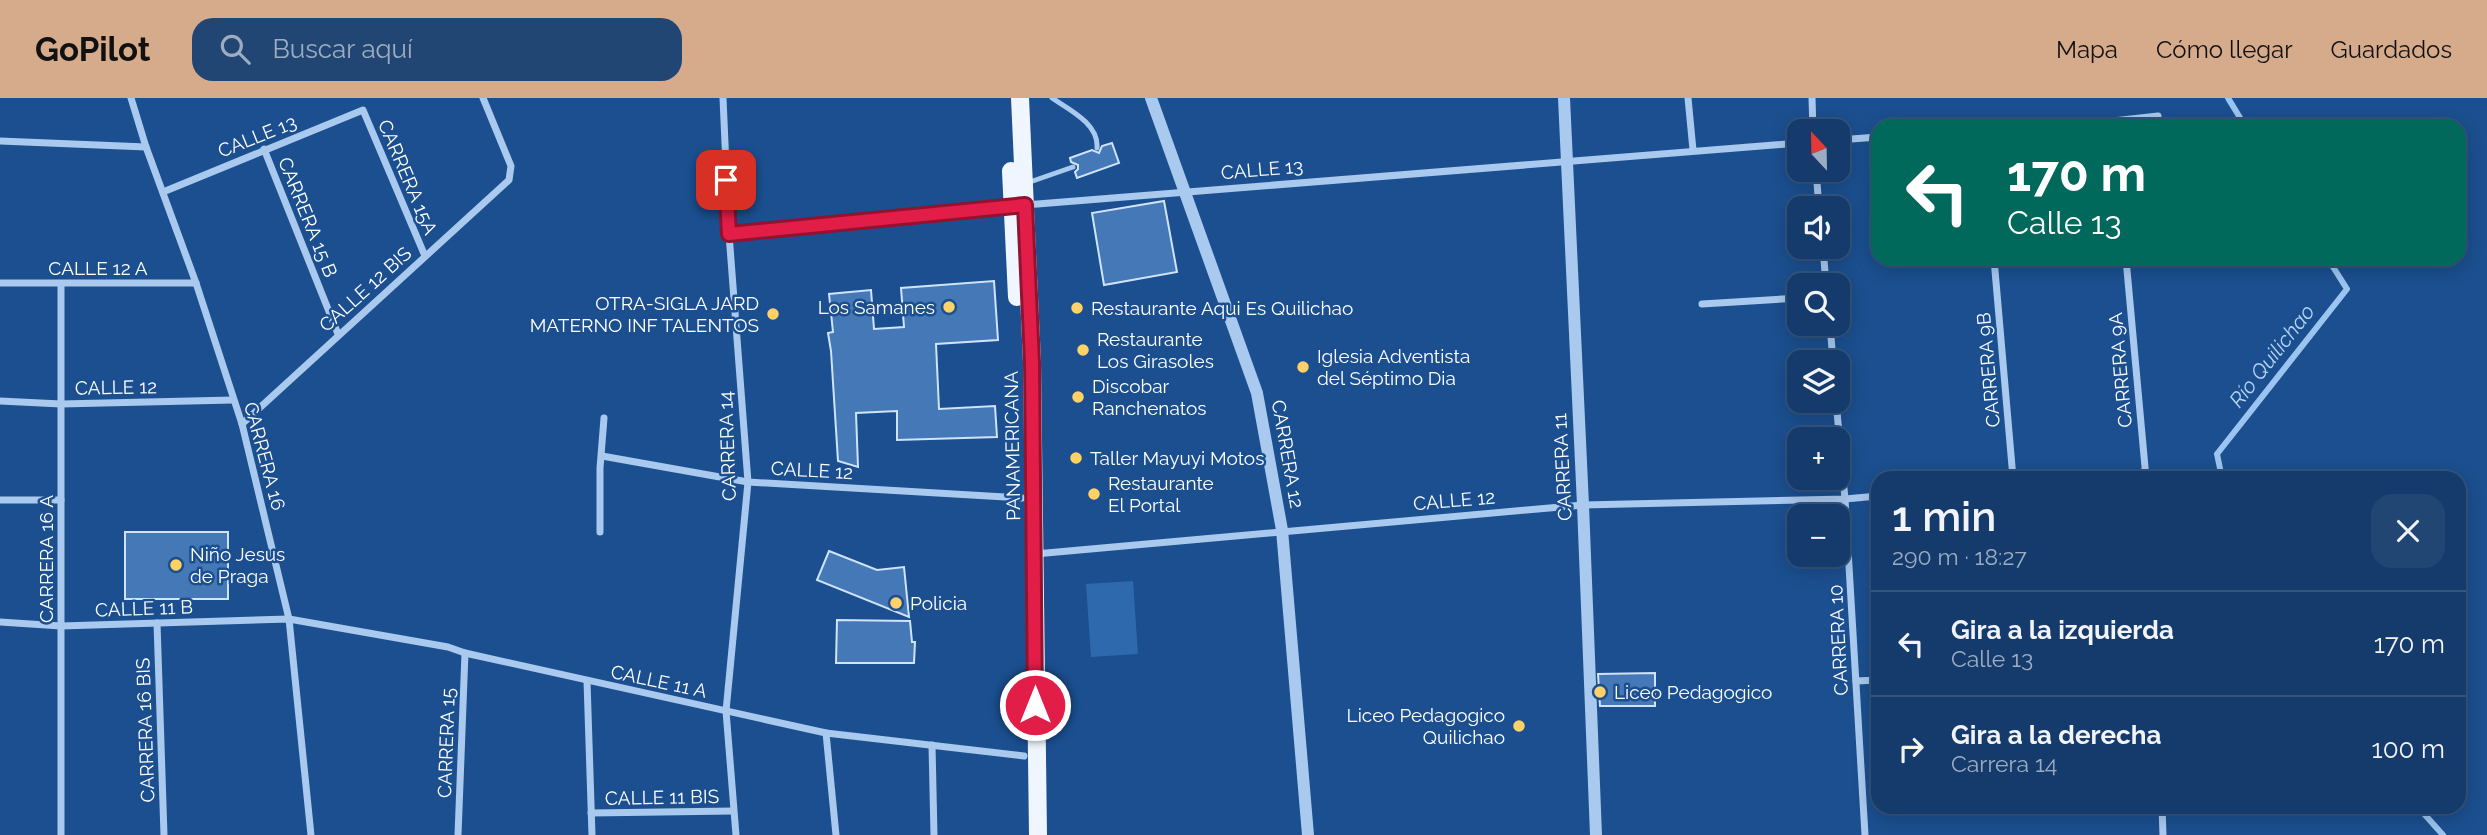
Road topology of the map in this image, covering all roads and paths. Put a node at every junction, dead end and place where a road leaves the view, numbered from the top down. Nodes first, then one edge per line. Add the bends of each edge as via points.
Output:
1 (131, 98) edge
2 (483, 98) edge
3 (723, 98) edge
4 (1009, 98) edge
5 (1020, 98) edge
6 (1052, 98) edge
7 (1150, 98) edge
8 (1564, 98) edge
9 (1688, 98) edge
10 (1812, 98) edge
11 (363, 110) joint
12 (2158, 116) dead end
13 (1813, 119) edge
14 (2141, 119) edge
15 (1871, 138) edge
16 (1850, 139) edge
17 (0, 141) edge
18 (1787, 144) edge
19 (146, 147) junction
20 (1097, 148) dead end
21 (264, 149) junction
22 (1693, 150) junction
23 (1567, 161) junction
24 (1073, 167) dead end
25 (1024, 184) junction
26 (1183, 191) junction
27 (163, 192) junction
28 (1019, 206) junction
29 (729, 234) junction
30 (425, 256) junction
31 (1995, 266) edge
32 (2127, 266) edge
33 (0, 283) edge
34 (196, 283) junction
35 (61, 284) junction
36 (1787, 299) edge
37 (1702, 304) dead end
38 (338, 334) junction
39 (233, 400) junction
40 (0, 401) edge
41 (61, 404) junction
42 (1837, 413) edge
43 (604, 418) dead end
44 (242, 424) junction
45 (602, 456) junction
46 (2011, 471) edge
47 (2146, 471) edge
48 (748, 482) junction
49 (1871, 497) edge
50 (1022, 498) junction
51 (61, 499) junction
52 (1845, 499) junction
53 (0, 500) edge
54 (1583, 505) junction
55 (1282, 530) junction
56 (600, 532) dead end
57 (1035, 554) junction
58 (289, 619) junction
59 (0, 622) edge
60 (157, 623) junction
61 (61, 626) junction
62 (465, 653) junction
63 (1871, 680) edge
64 (587, 681) junction
65 (1856, 681) junction
66 (726, 711) junction
67 (825, 733) junction
68 (932, 745) junction
69 (1024, 756) junction
70 (733, 811) junction
71 (592, 813) junction
72 (2162, 814) edge
73 (61, 835) edge
74 (164, 835) edge
75 (311, 835) edge
76 (458, 835) edge
77 (592, 835) edge
78 (736, 835) edge
79 (836, 835) edge
80 (934, 835) edge
81 (1027, 835) edge
82 (1038, 835) edge
83 (1308, 835) edge
84 (1596, 835) edge
85 (1865, 835) edge
86 (2163, 835) edge

1 - 19 street, CARRERA 16
2 - 30 street, CALLE 12 BIS via 512,173
3 - 29 street, CARRERA 14
4 - 28 main road, PANAMERICANA
5 - 25 main road, PANAMERICANA
6 - 20 lane via 1093,130
7 - 26 street, CARRERA 12
8 - 23 street, CARRERA 11
9 - 22 street
10 - 13 street
11 - 21 street, CALLE 13
11 - 30 street, CARRERA 15A
12 - 14 street
15 - 16 street
17 - 19 street
18 - 22 street, CALLE 13
19 - 27 street, CARRERA 16
21 - 27 street, CALLE 13
21 - 38 street, CARRERA 15 B
22 - 23 street, CALLE 13
23 - 26 street, CALLE 13
23 - 54 street, CARRERA 11
24 - 25 lane
25 - 28 main road, PANAMERICANA
26 - 28 street, CALLE 13
26 - 55 street, CARRERA 12 via 1257,393
27 - 34 street, CARRERA 16
28 - 29 street, CALLE 13
28 - 50 main road, PANAMERICANA
28 - 57 main road, PANAMERICANA via 1032,362
29 - 48 street, CARRERA 14
30 - 38 street, CALLE 12 BIS
31 - 46 street, CARRERA 9B
32 - 47 street, CARRERA 9A
33 - 35 street, CALLE 12 A
34 - 35 street, CALLE 12 A
34 - 39 street, CARRERA 16
35 - 41 street, CARRERA 16 A
36 - 37 street
38 - 44 street, CALLE 12 BIS
39 - 41 street, CALLE 12
39 - 44 street, CARRERA 16
40 - 41 street, CALLE 12
41 - 51 street, CARRERA 16 A
42 - 52 street, CARRERA 10
43 - 45 street
44 - 58 street, CARRERA 16
45 - 48 street, CALLE 12
45 - 56 street
48 - 50 street, CALLE 12
48 - 66 street, CARRERA 14
49 - 52 street, CALLE 12
50 - 69 main road, PANAMERICANA
51 - 53 street
51 - 61 street, CARRERA 16 A
52 - 54 street, CALLE 12
52 - 65 street, CARRERA 10
54 - 55 street, CALLE 12
54 - 84 street, CARRERA 11
55 - 57 street, CALLE 12
55 - 83 street, CARRERA 12
57 - 82 main road, PANAMERICANA
58 - 60 street, CALLE 11 B
58 - 62 street, CALLE 11 A
58 - 75 street, CARRERA 16
59 - 61 street, CALLE 11 B
60 - 61 street, CALLE 11 B
60 - 74 street, CARRERA 16 BIS
61 - 73 street, CARRERA 16 A
62 - 64 street, CALLE 11 A
62 - 76 street, CARRERA 15
63 - 65 street
64 - 66 street, CALLE 11 A
64 - 71 street
65 - 85 street, CARRERA 10
66 - 67 street, CALLE 11 A
66 - 70 street, CARRERA 14
67 - 68 street, CALLE 11 A
67 - 79 street
68 - 69 street, CALLE 11 A
68 - 80 street
69 - 81 main road, PANAMERICANA
70 - 71 street, CALLE 11 BIS
70 - 78 street, CARRERA 14
71 - 77 street
72 - 86 street

